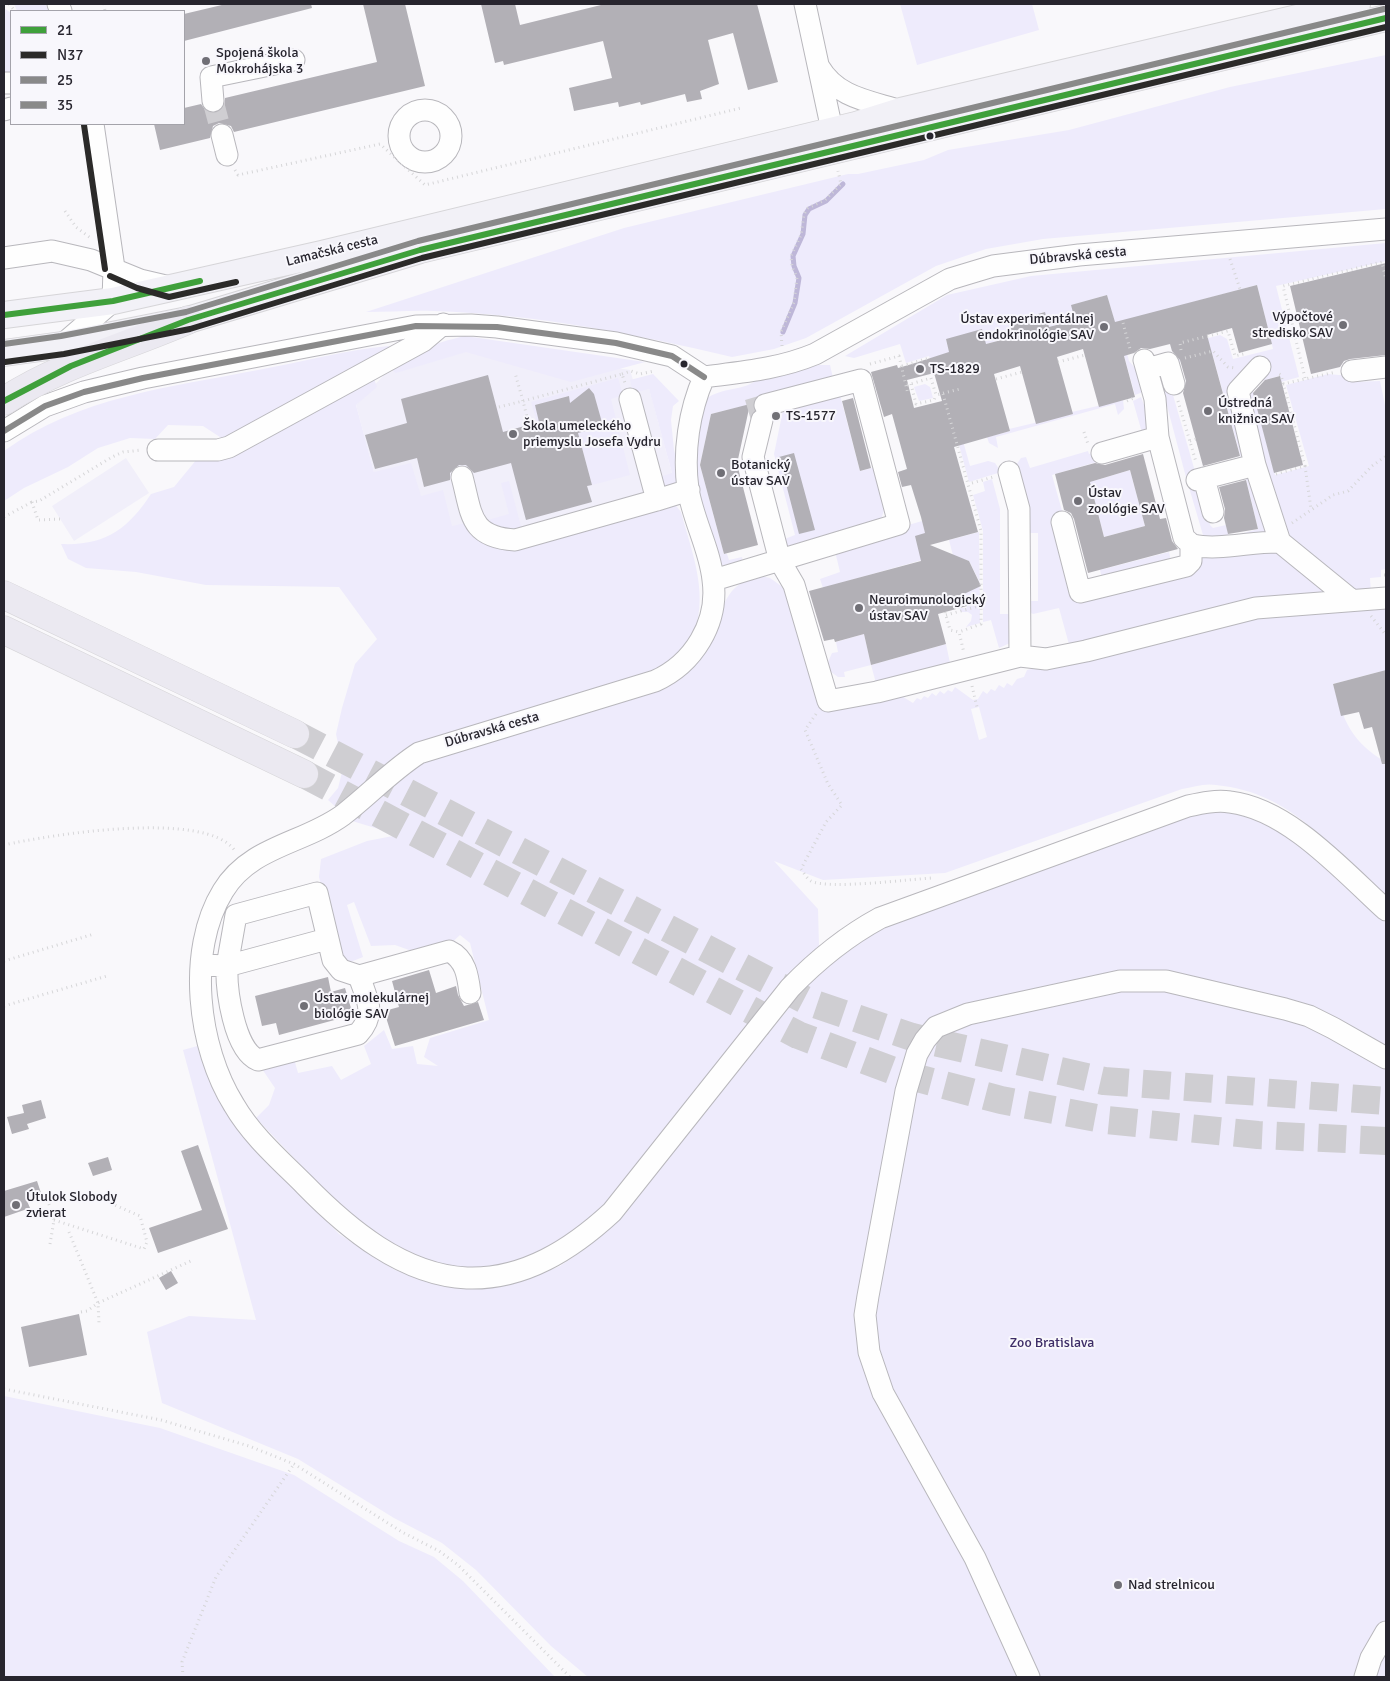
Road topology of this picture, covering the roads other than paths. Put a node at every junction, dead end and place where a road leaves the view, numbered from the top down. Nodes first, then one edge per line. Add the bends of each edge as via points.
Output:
1 (805, 4) edge
2 (1357, 4) edge
3 (1386, 18) edge
4 (294, 60) dead end
5 (819, 67) junction
6 (213, 101) tunnel mouth
7 (901, 111) junction
8 (93, 125) edge
9 (840, 139) junction
10 (1386, 229) edge
11 (4, 258) edge
12 (114, 268) junction
13 (170, 288) junction
14 (113, 301) junction
15 (4, 316) edge
16 (188, 320) junction
17 (443, 324) junction
18 (62, 345) junction
19 (4, 353) edge
20 (1257, 363) road end
21 (1386, 367) edge
22 (1352, 371) dead end
23 (704, 378) junction
24 (1174, 384) road end
25 (630, 399) road end
26 (4, 401) edge
27 (4, 431) edge
28 (1158, 437) junction
29 (158, 450) road end
30 (1102, 453) dead end
31 (1255, 465) junction
32 (1005, 473) road end
33 (462, 477) dead end
34 (689, 490) junction
35 (657, 500) junction
36 (1213, 512) dead end
37 (1062, 522) dead end
38 (1280, 542) junction
39 (1191, 544) junction
40 (780, 561) junction
41 (714, 580) junction
42 (4, 595) edge
43 (1386, 598) edge
44 (1350, 599) junction
45 (4, 630) edge
46 (1020, 656) junction
47 (295, 734) tunnel mouth
48 (304, 774) tunnel mouth
49 (1386, 910) edge
50 (327, 939) junction
51 (202, 965) junction
52 (227, 966) junction
53 (360, 976) junction
54 (470, 993) dead end
55 (1386, 1058) edge
56 (1386, 1632) edge
57 (1029, 1677) edge
58 (1365, 1677) edge

1 - 5 street
2 - 7 main road, Lamačská cesta
3 - 9 main road, Lamačská cesta
4 - 6 street via 211,77
5 - 7 street via 844,93
5 - 9 street
7 - 9 main road, Lamačská cesta
8 - 12 street
9 - 13 main road, Lamačská cesta
9 - 16 main road, Lamačská cesta via 420,250
10 - 23 street, Dúbravská cesta via 1070,256 993,266 950,279 793,363
11 - 12 street via 52,251
12 - 13 street via 140,280
12 - 14 street
13 - 14 main road, Lamačská cesta
14 - 15 main road, Lamačská cesta
14 - 18 street
16 - 18 main road, Lamačská cesta
16 - 26 highway via 94,355
17 - 23 street via 497,327 645,348 672,356
17 - 27 street via 341,339 84,392 46,406
17 - 29 street via 381,370 229,447 218,450
18 - 19 main road, Lamačská cesta
20 - 31 street via 1238,391
21 - 22 street
23 - 34 street, Dúbravská cesta via 695,398 686,452
24 - 28 street via 1175,357 1145,364 1155,399
25 - 35 street
28 - 30 street
28 - 39 street via 1184,538
31 - 36 street via 1200,479
31 - 38 street
32 - 46 street via 1019,509
33 - 35 street via 474,521 481,530 496,539 515,540
34 - 35 street
34 - 41 street, Dúbravská cesta
37 - 39 street via 1080,592 1186,566 1191,561
38 - 39 street via 1259,541 1214,547
38 - 44 street
40 - 40 street via 899,524 861,380 763,413 753,457
40 - 41 street
40 - 46 street via 794,584 828,701
41 - 51 street, Dúbravská cesta via 712,615 704,634 694,652 671,674 419,753 327,825 261,854 238,871 214,908
42 - 47 highway
43 - 44 street
44 - 46 street via 1233,612 1046,659
45 - 48 highway
49 - 51 street, Dúbravská cesta via 1288,825 1261,810 1231,802 1208,802 1172,812 880,918 837,944 790,988 612,1212 562,1253 490,1277 467,1278 424,1269 396,1257 344,1223 264,1144 233,1104 216,1069 201,1012
50 - 52 street
50 - 52 street via 317,893 236,915
50 - 53 street via 333,960 341,970
51 - 52 street
52 - 53 street via 226,985 242,1045 258,1060 358,1034 368,1023 370,1008
53 - 54 street via 449,951 456,954 467,969
55 - 57 street via 1301,1014 1166,981 1141,980 1091,986 968,1014 936,1027 924,1040 910,1071 868,1296 865,1315 869,1352 883,1393 975,1558
56 - 58 street via 1371,1658

